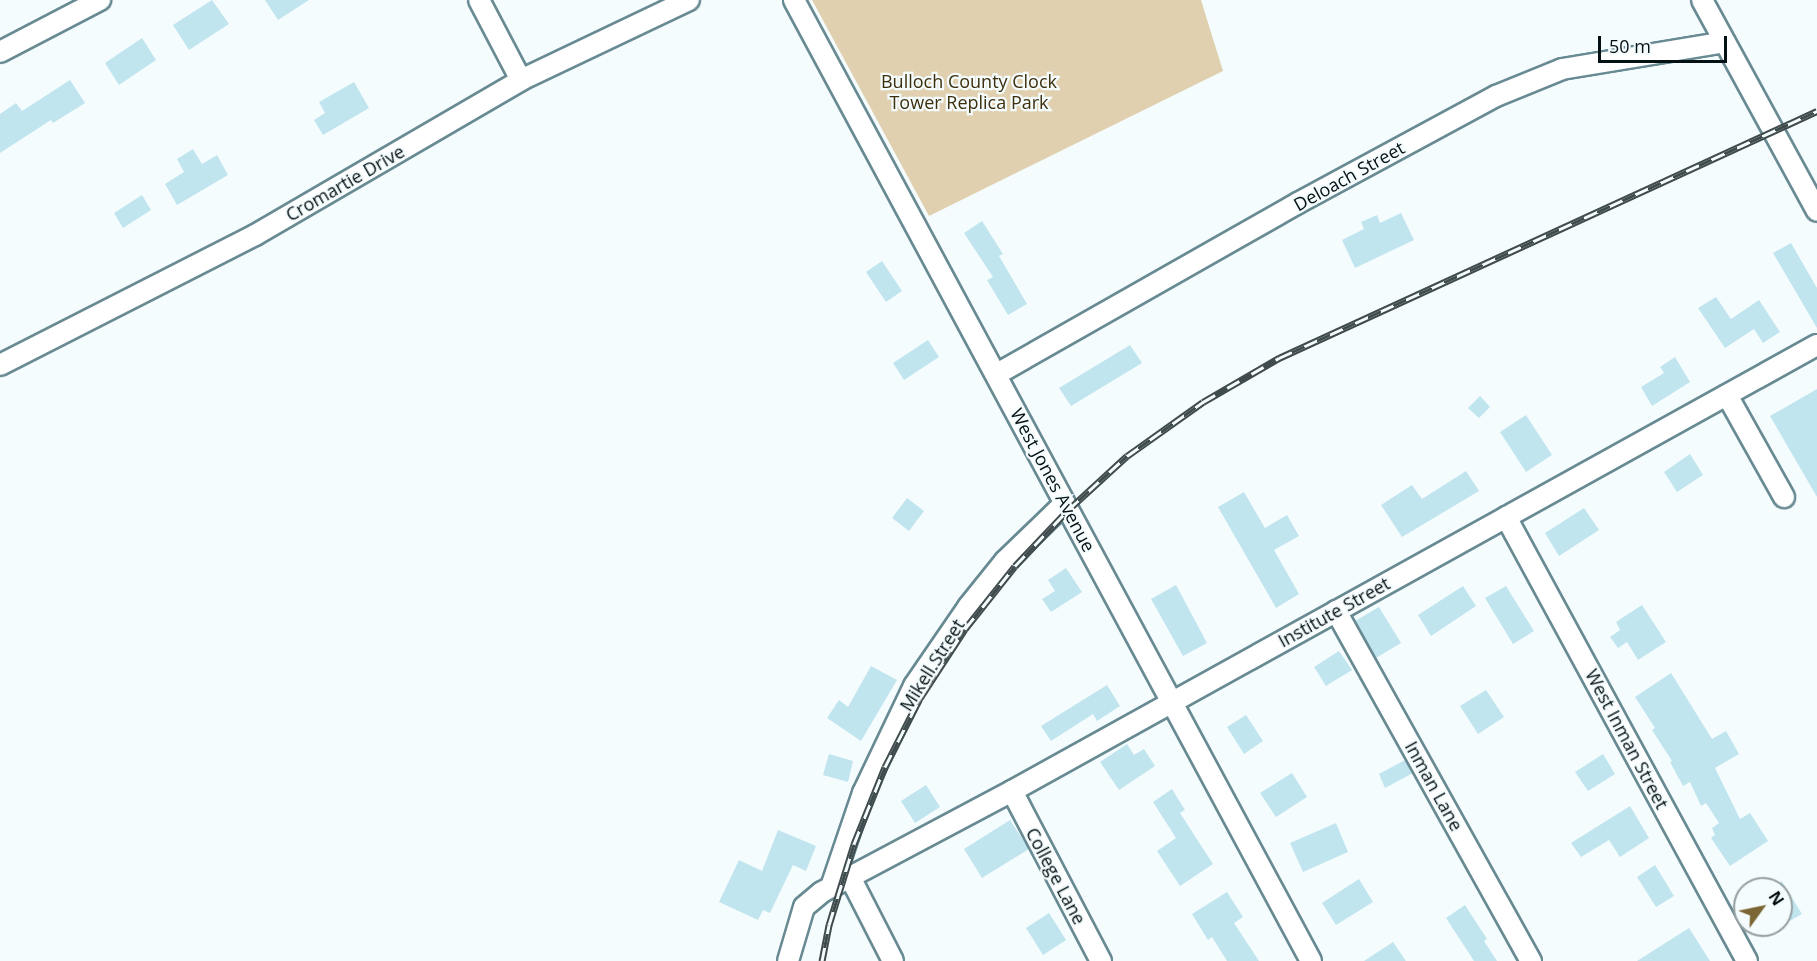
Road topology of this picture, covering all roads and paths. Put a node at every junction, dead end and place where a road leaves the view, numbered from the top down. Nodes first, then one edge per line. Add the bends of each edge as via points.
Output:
1 (100, 0) edge
2 (479, 0) edge
3 (689, 0) edge
4 (794, 0) edge
5 (1702, 0) edge
6 (1725, 42) junction
7 (0, 52) edge
8 (521, 80) junction
9 (1817, 211) edge
10 (1817, 345) edge
11 (0, 365) edge
12 (997, 374) junction
13 (1727, 395) junction
14 (1784, 497) dead end
15 (1064, 504) junction
16 (1506, 517) junction
17 (1336, 611) junction
18 (1172, 700) junction
19 (1012, 790) junction
20 (850, 877) junction
21 (831, 887) junction
22 (788, 961) edge
23 (893, 961) edge
24 (1101, 961) edge
25 (1311, 961) edge
26 (1531, 961) edge
27 (1747, 961) edge

1 - 7 street
2 - 8 street
3 - 8 street, Cromartie Drive
4 - 12 street, West Jones Avenue
5 - 6 street
6 - 9 street
6 - 12 street, Deloach Street via 1562,69 1496,96
8 - 11 street, Cromartie Drive via 255,235
10 - 13 street, Institute Street
12 - 15 street, West Jones Avenue
13 - 14 street
13 - 16 street, Institute Street
15 - 18 street, West Jones Avenue
15 - 21 street, Mikell Street via 1005,561 914,686 863,793
16 - 17 street, Institute Street
16 - 27 street, West Inman Street
17 - 18 street, Institute Street
17 - 26 street, Inman Lane
18 - 19 street, Institute Street
18 - 25 street, West Jones Avenue
19 - 20 street, Institute Street
19 - 24 street, College Lane
20 - 21 street, Institute Street
20 - 23 street
21 - 22 street, Institute Street via 804,907

